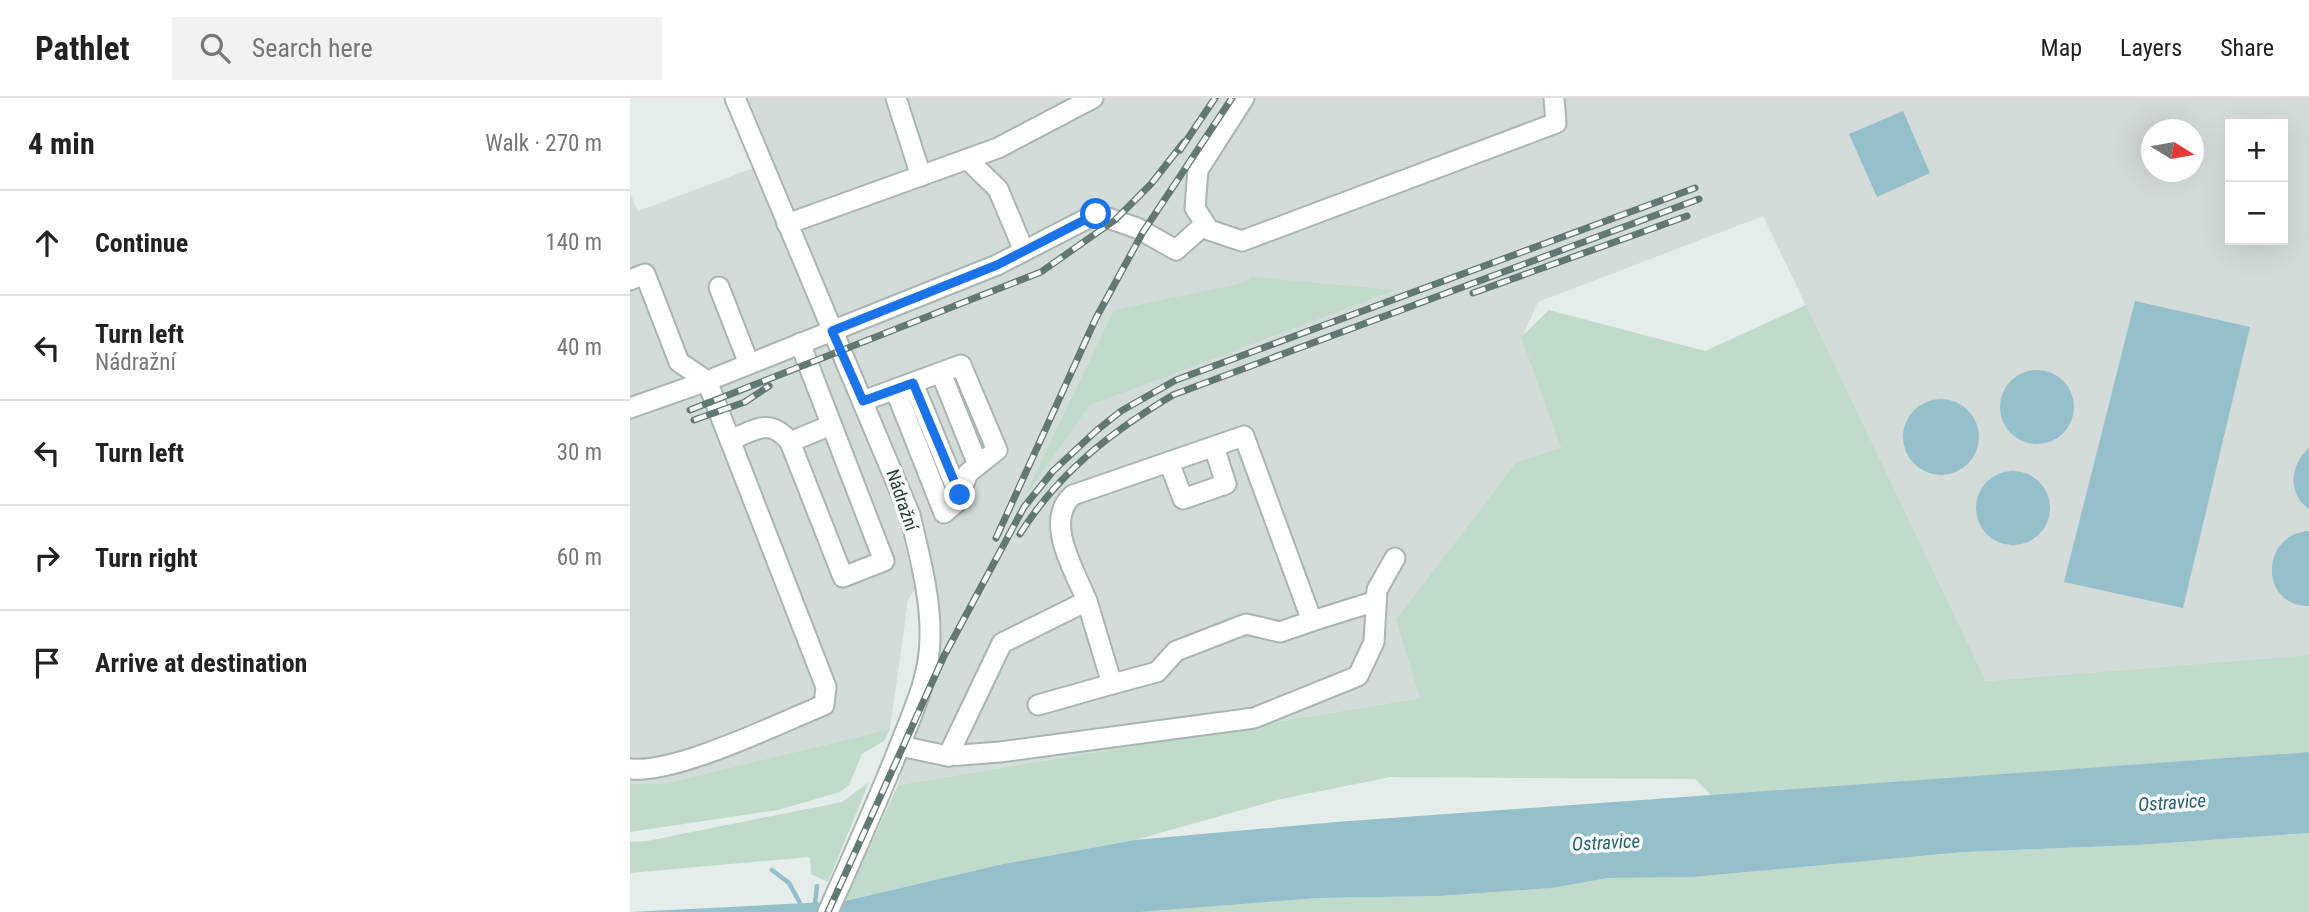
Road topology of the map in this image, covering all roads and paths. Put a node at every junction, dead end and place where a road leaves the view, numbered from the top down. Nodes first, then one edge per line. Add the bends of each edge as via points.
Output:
1 (735, 98) edge
2 (896, 98) edge
3 (1093, 98) edge
4 (1243, 98) edge
5 (1554, 98) edge
6 (967, 159) junction
7 (921, 176) junction
8 (787, 224) junction
9 (1205, 224) junction
10 (1024, 251) junction
11 (630, 280) edge
12 (719, 287) dead end
13 (832, 331) junction
14 (800, 344) junction
15 (749, 364) junction
16 (707, 381) junction
17 (904, 386) junction
18 (863, 401) junction
19 (630, 408) edge
20 (831, 425) junction
21 (730, 440) junction
22 (790, 442) junction
23 (1214, 447) junction
24 (1169, 462) junction
25 (1395, 558) dead end
26 (1087, 601) junction
27 (1376, 601) junction
28 (1312, 621) junction
29 (1112, 684) junction
30 (1038, 705) dead end
31 (900, 746) junction
32 (948, 756) junction
33 (630, 769) edge
34 (828, 912) edge

1 - 8 street, Nádražní
2 - 7 street
3 - 6 street via 998,148
4 - 9 street via 1198,170 1195,208
5 - 9 street via 1556,123 1242,241 1209,230
6 - 7 street
6 - 10 street via 998,188
7 - 8 street
8 - 13 street, Nádražní
9 - 10 street via 1176,250 1137,228 1096,214
10 - 13 street
11 - 16 street via 645,274 679,362
12 - 15 street
13 - 14 street
13 - 18 street, Nádražní
14 - 15 street
14 - 20 street
15 - 16 street
16 - 19 street
16 - 21 street
17 - 17 street via 960,495 968,473 978,465 941,373
17 - 18 street
18 - 31 street, Nádražní via 910,515 931,634 925,679
20 - 22 street
20 - 22 street via 884,561 843,577
21 - 22 street via 766,426 779,429
21 - 33 street via 826,687 824,705 674,765
23 - 24 street
23 - 24 street via 1226,484 1183,499
23 - 28 street via 1244,436
24 - 26 street via 1073,495 1065,502 1060,518 1062,537
25 - 27 street via 1377,590
26 - 29 street
26 - 32 street via 1002,643
27 - 28 street
27 - 32 street via 1374,642 1358,676 1254,719
28 - 29 street via 1280,632 1246,624 1176,651 1157,671
29 - 30 street
31 - 32 street
31 - 34 street, Nádražní

